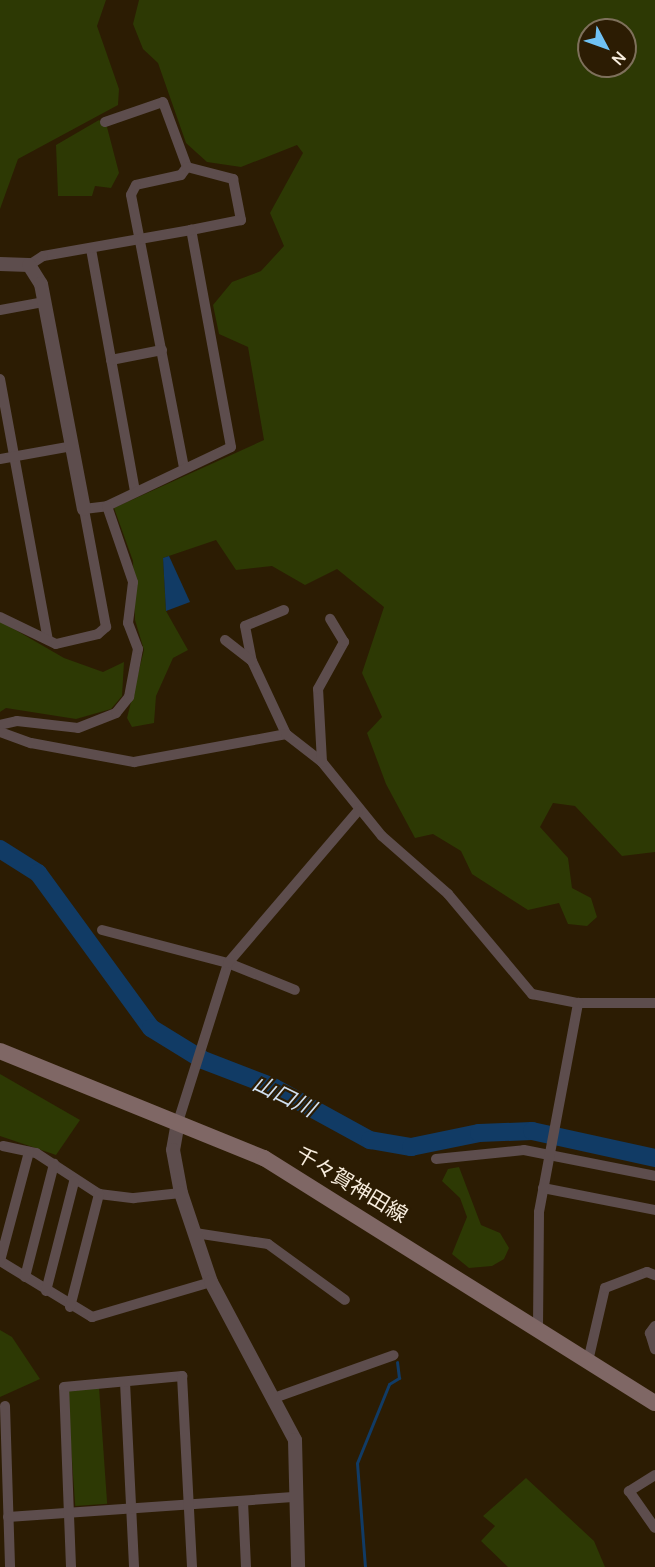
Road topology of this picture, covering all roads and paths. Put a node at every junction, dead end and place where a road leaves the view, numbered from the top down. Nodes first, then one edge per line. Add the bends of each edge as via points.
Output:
1 (105, 122) dead end
2 (187, 167) junction
3 (191, 230) junction
4 (142, 240) junction
5 (91, 249) junction
6 (0, 264) edge
7 (29, 265) junction
8 (44, 302) junction
9 (0, 310) edge
10 (162, 350) junction
11 (111, 360) junction
12 (0, 379) edge
13 (72, 446) junction
14 (14, 456) junction
15 (0, 459) edge
16 (184, 468) junction
17 (135, 492) junction
18 (107, 506) junction
19 (84, 509) junction
20 (284, 610) dead end
21 (0, 617) edge
22 (330, 619) dead end
23 (48, 640) junction
24 (225, 640) dead end
25 (252, 661) junction
26 (0, 725) edge
27 (0, 732) edge
28 (286, 734) junction
29 (322, 762) junction
30 (358, 811) junction
31 (102, 930) dead end
32 (228, 963) junction
33 (295, 990) dead end
34 (578, 1003) junction
35 (655, 1003) edge
36 (0, 1051) edge
37 (178, 1122) junction
38 (3, 1146) dead end
39 (28, 1152) junction
40 (549, 1156) junction
41 (436, 1159) dead end
42 (54, 1164) junction
43 (655, 1176) edge
44 (74, 1182) junction
45 (543, 1188) junction
46 (181, 1193) junction
47 (99, 1194) junction
48 (655, 1210) edge
49 (195, 1233) junction
50 (0, 1261) edge
51 (655, 1275) edge
52 (25, 1277) junction
53 (211, 1282) junction
54 (46, 1292) junction
55 (345, 1300) dead end
56 (70, 1307) junction
57 (655, 1326) edge
58 (538, 1328) junction
59 (655, 1349) edge
60 (394, 1355) dead end
61 (588, 1361) junction
62 (124, 1382) junction
63 (653, 1397) edge
64 (274, 1398) junction
65 (5, 1407) dead end
66 (655, 1474) edge
67 (296, 1497) junction
68 (243, 1501) junction
69 (189, 1504) junction
70 (131, 1508) junction
71 (69, 1513) junction
72 (8, 1517) junction
73 (655, 1528) edge
74 (10, 1567) edge
75 (71, 1567) edge
76 (134, 1567) edge
77 (192, 1567) edge
78 (246, 1567) edge
79 (298, 1567) edge

1 - 2 street via 163,102
2 - 3 street via 233,179 241,220
2 - 4 street via 181,175 136,185 131,195
3 - 4 street
3 - 16 street via 231,447
4 - 5 street
4 - 10 street
5 - 7 street via 44,256
5 - 11 street
6 - 7 street
7 - 8 street
8 - 9 street
8 - 13 street
10 - 11 street
10 - 16 street
11 - 17 street
12 - 14 street
13 - 14 street
13 - 19 street
14 - 15 street
14 - 23 street
16 - 17 street
17 - 18 street
18 - 19 street
18 - 26 street via 133,582 128,623 138,649 129,697 116,714 78,728 17,721
19 - 23 street via 106,627 98,634 56,644
20 - 25 street via 248,621
21 - 23 street
22 - 29 street via 344,642 318,690
24 - 25 street
25 - 28 street
27 - 28 street via 134,762
28 - 29 street
29 - 30 street
30 - 32 street
30 - 34 street via 448,894 532,994
31 - 32 street
32 - 33 street
32 - 37 street
34 - 35 street
34 - 40 street
36 - 37 main road, 千々賀神田線
37 - 46 street via 172,1150
37 - 58 main road, 千々賀神田線 via 264,1158 327,1192
38 - 39 street
39 - 42 street
39 - 50 street
40 - 41 street via 495,1150
40 - 43 street
40 - 45 street
42 - 44 street
42 - 52 street
44 - 47 street
44 - 54 street
45 - 48 street
45 - 58 street
46 - 47 street via 134,1198
46 - 49 street
47 - 56 street
49 - 53 street
49 - 55 street via 268,1244
50 - 52 street
51 - 61 street via 647,1272 605,1288
52 - 54 street
53 - 56 street via 110,1316 92,1317
53 - 64 street
54 - 56 street
57 - 59 street via 650,1333
58 - 61 main road, 千々賀神田線
60 - 64 street
61 - 63 main road, 千々賀神田線
62 - 69 street via 182,1376
62 - 70 street
62 - 71 street via 64,1387
64 - 67 street via 296,1440
65 - 72 street
66 - 73 street via 629,1491
67 - 68 street
67 - 79 street
68 - 69 street
68 - 78 street
69 - 70 street
69 - 77 street
70 - 71 street
70 - 76 street
71 - 72 street
71 - 75 street
72 - 74 street

